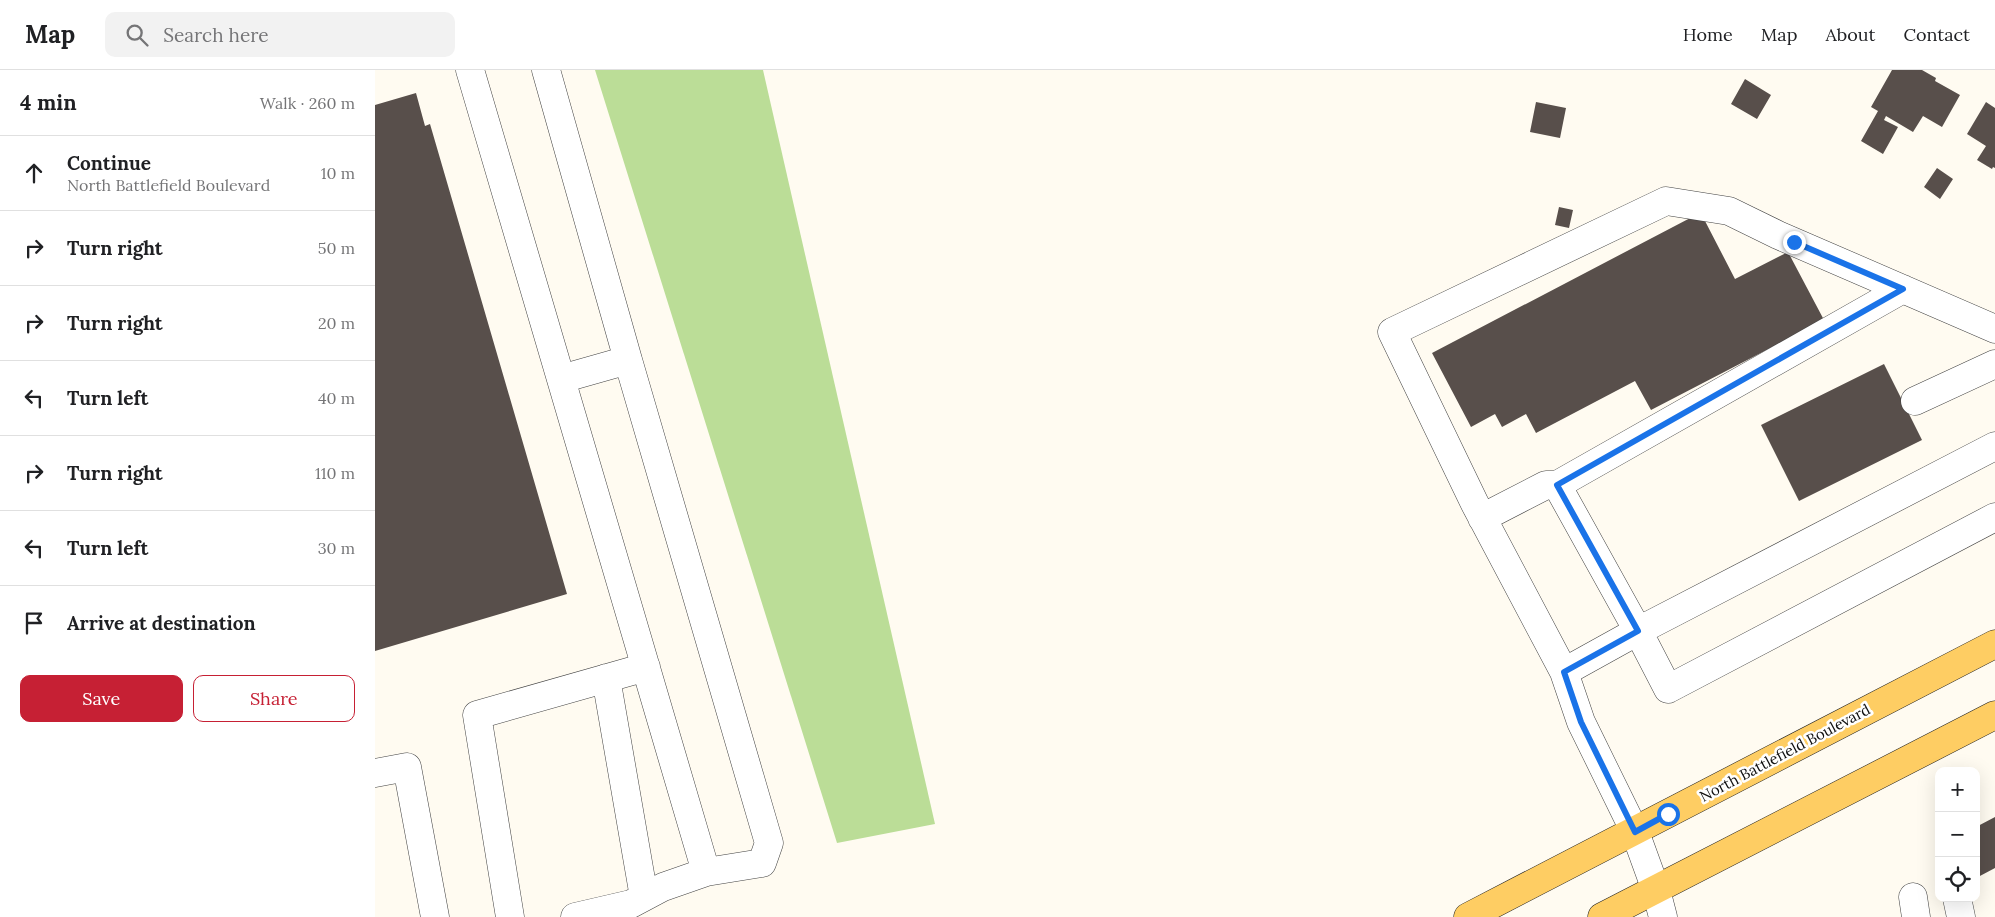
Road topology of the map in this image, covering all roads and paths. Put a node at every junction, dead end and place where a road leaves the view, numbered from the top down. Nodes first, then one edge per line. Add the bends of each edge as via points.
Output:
1 (470, 70) edge
2 (546, 70) edge
3 (1903, 289) junction
4 (1995, 329) edge
5 (628, 360) junction
6 (1995, 364) edge
7 (561, 379) junction
8 (1915, 401) dead end
9 (1995, 446) edge
10 (1557, 485) junction
11 (1995, 517) edge
12 (1482, 518) junction
13 (1638, 631) junction
14 (1995, 644) edge
15 (646, 667) junction
16 (1564, 672) junction
17 (606, 678) junction
18 (1995, 715) edge
19 (375, 773) edge
20 (1635, 832) junction
21 (706, 872) junction
22 (1656, 890) junction
23 (644, 897) junction
24 (1958, 902) edge
25 (435, 917) edge
26 (510, 917) edge
27 (575, 917) edge
28 (1468, 917) edge
29 (1602, 917) edge
30 (1663, 917) edge
31 (1961, 917) edge

1 - 7 lane
2 - 5 lane
3 - 4 lane
3 - 10 lane
3 - 12 lane via 1729,211 1666,201 1391,332
5 - 7 lane
5 - 21 lane via 769,843 762,863
6 - 8 lane
7 - 15 lane
9 - 13 lane
10 - 12 lane via 1546,485
10 - 13 lane
11 - 13 lane via 1668,689
12 - 16 lane
13 - 16 lane
14 - 20 main road, North Battlefield Boulevard
15 - 17 lane
15 - 21 lane
16 - 20 lane via 1581,722
17 - 23 lane
17 - 26 lane via 477,715
18 - 22 main road
19 - 25 lane via 407,767
20 - 22 lane
20 - 28 main road, North Battlefield Boulevard
21 - 23 lane
22 - 29 main road
22 - 30 lane
23 - 27 lane via 631,904
24 - 31 lane

